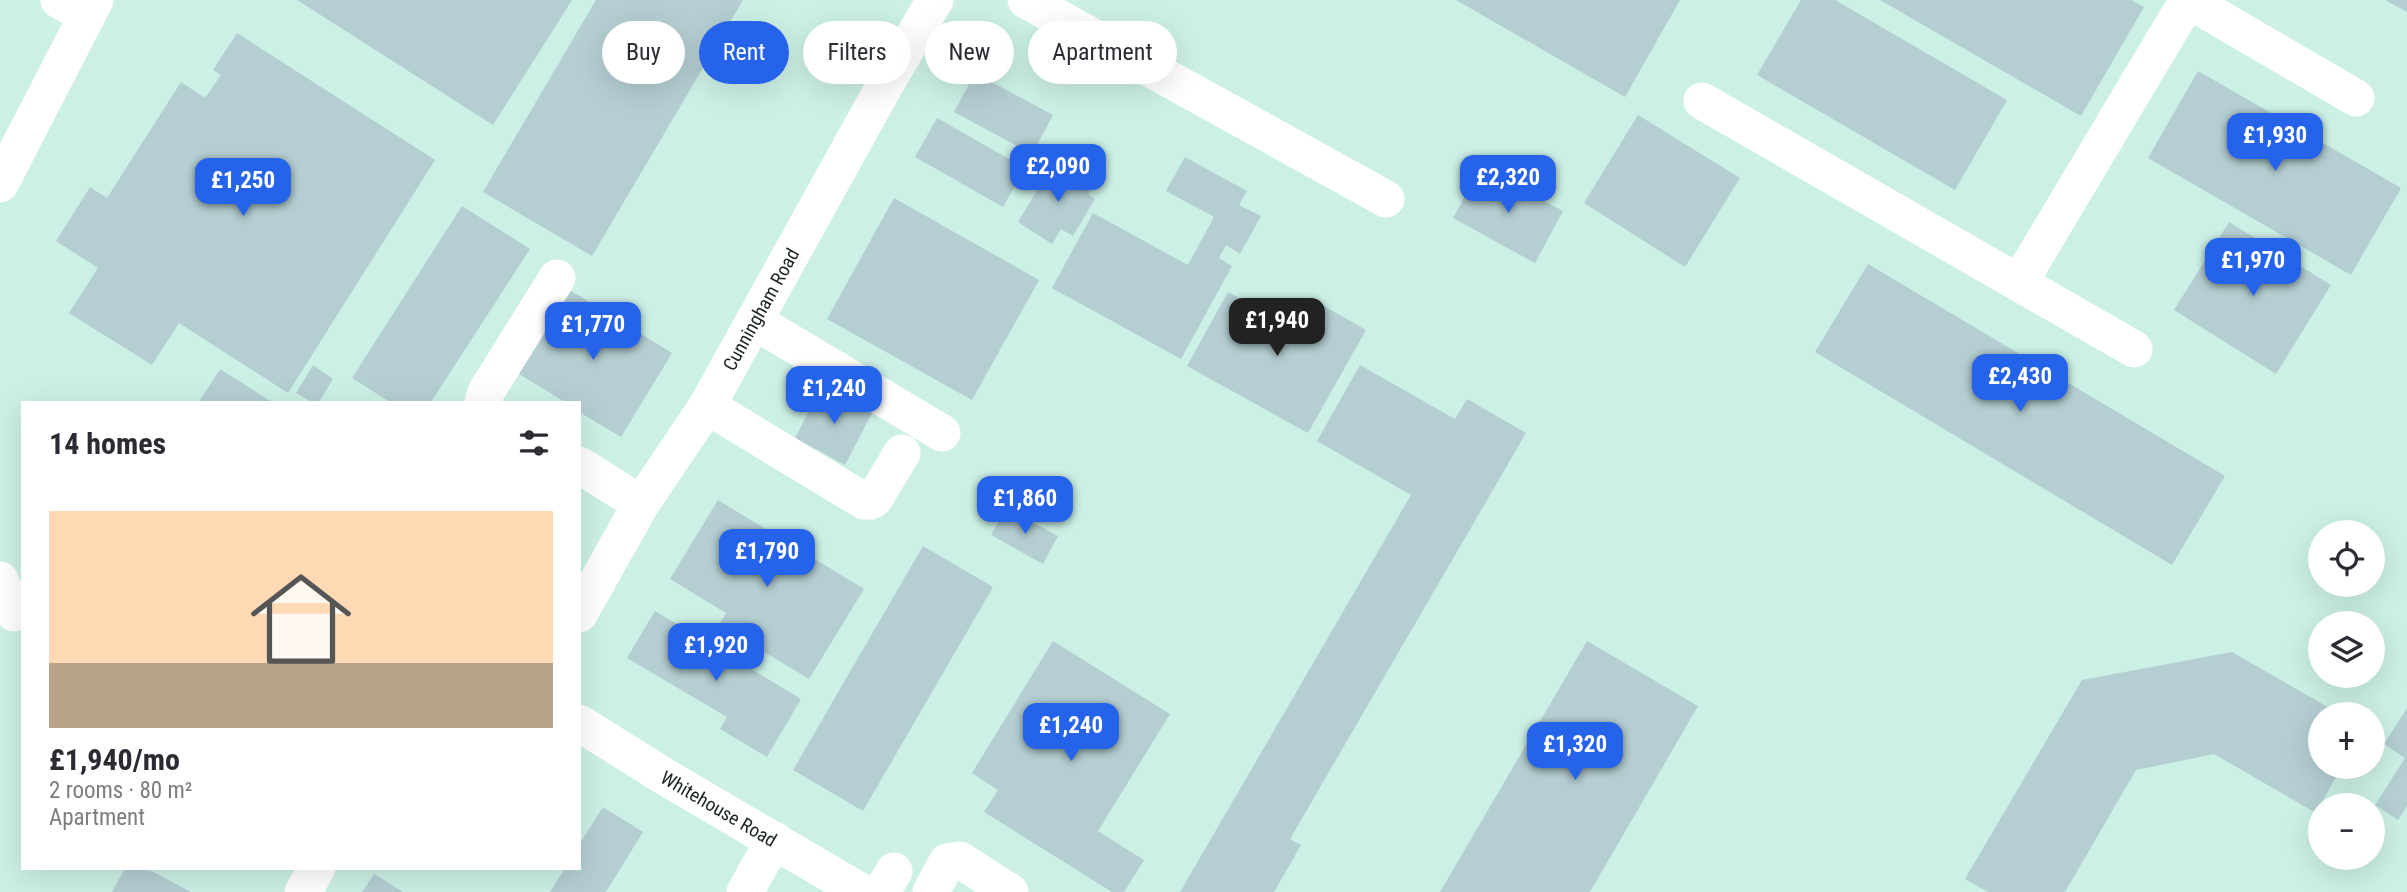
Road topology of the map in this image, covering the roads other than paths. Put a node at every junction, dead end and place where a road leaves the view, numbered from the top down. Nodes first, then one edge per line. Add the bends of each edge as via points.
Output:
1 (935, 0) edge
2 (1026, 0) edge
3 (2188, 0) edge
4 (80, 5) edge
5 (2356, 98) dead end
6 (1702, 101) dead end
7 (0, 184) edge
8 (1386, 199) dead end
9 (557, 278) dead end
10 (2019, 283) junction
11 (754, 321) junction
12 (2134, 349) dead end
13 (483, 401) edge
14 (707, 406) junction
15 (942, 433) dead end
16 (902, 453) dead end
17 (581, 466) edge
18 (641, 504) junction
19 (0, 580) edge
20 (581, 610) edge
21 (12, 613) edge
22 (581, 724) edge
23 (774, 840) junction
24 (316, 870) edge
25 (303, 892) edge
26 (745, 892) edge
27 (861, 892) edge
28 (931, 892) edge
29 (1010, 892) edge

1 - 11 street, Cunningham Road
2 - 8 street
3 - 5 street
3 - 10 street
4 - 7 street
6 - 10 street
9 - 13 street
10 - 12 street
11 - 14 street, Cunningham Road
11 - 15 street
14 - 16 street via 864,501 875,498
14 - 18 street, Cunningham Road
17 - 18 street
18 - 20 street, Cunningham Road
19 - 21 street
22 - 23 street, Whitehouse Road
23 - 26 street
23 - 27 street, Whitehouse Road
24 - 25 street
28 - 29 street via 947,862 960,860

